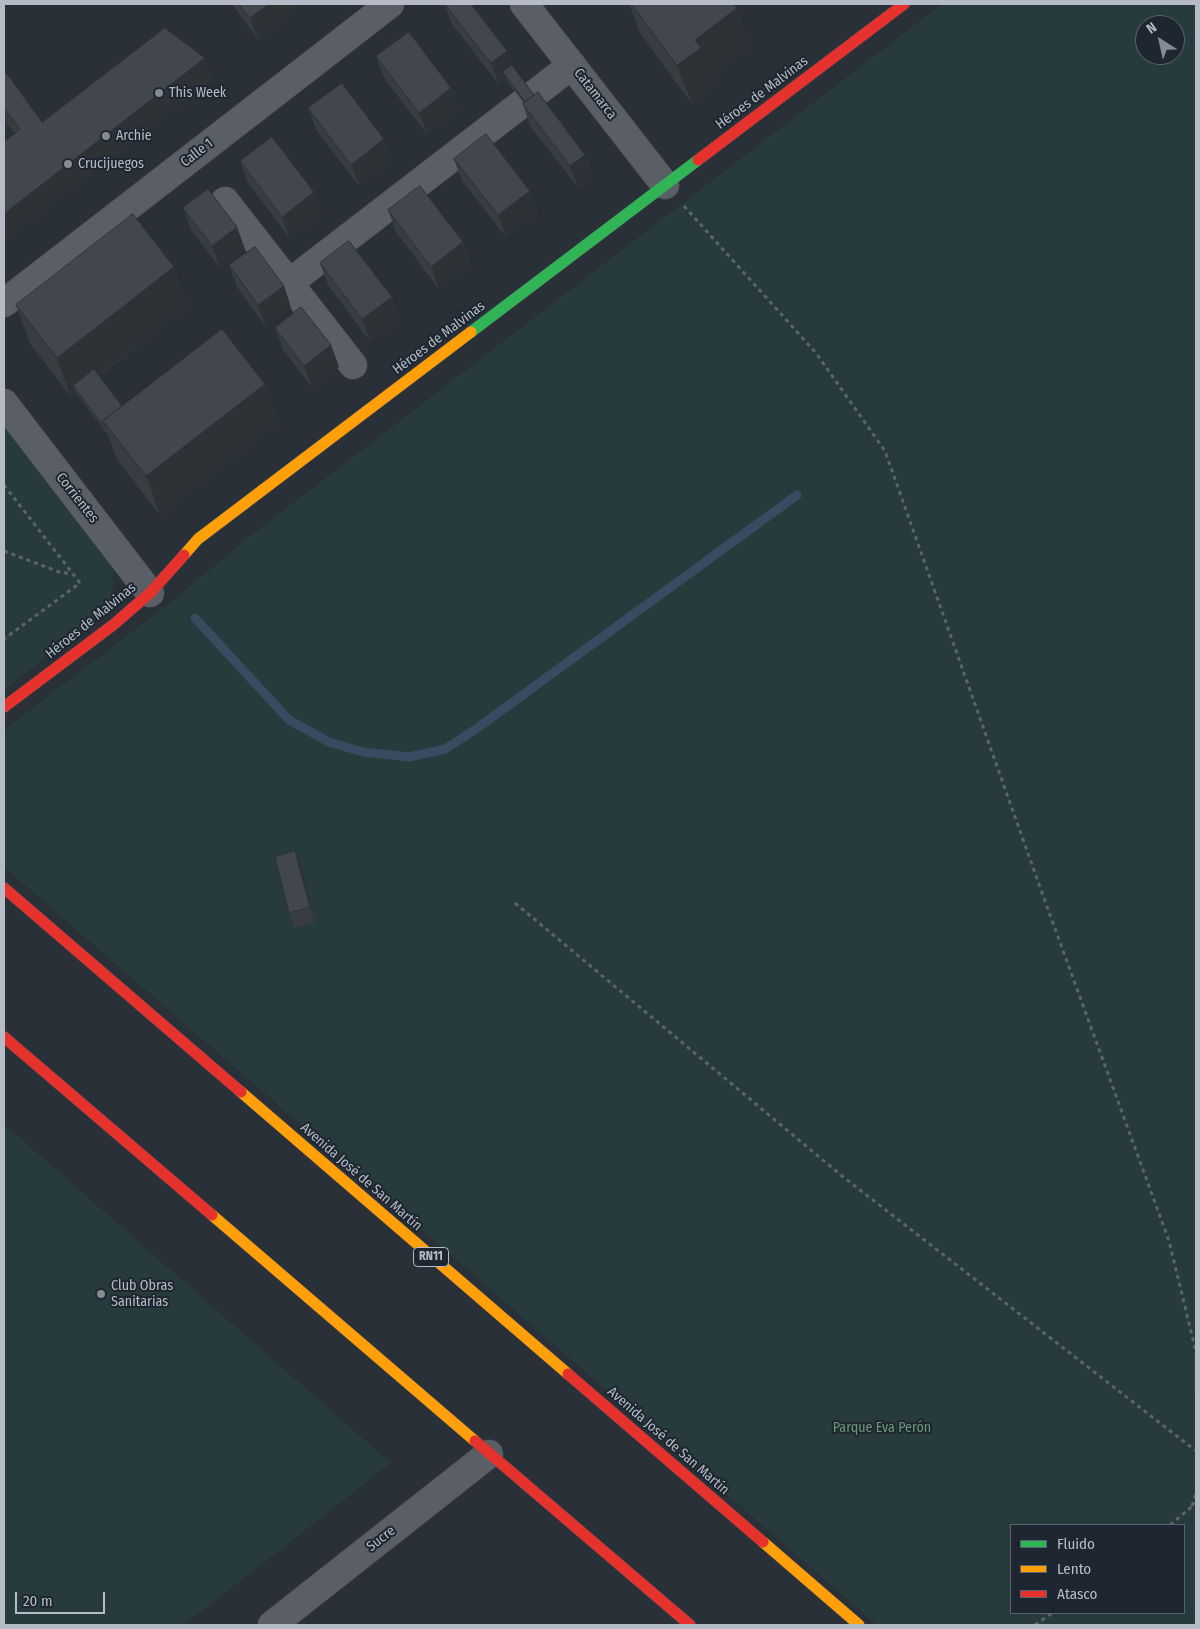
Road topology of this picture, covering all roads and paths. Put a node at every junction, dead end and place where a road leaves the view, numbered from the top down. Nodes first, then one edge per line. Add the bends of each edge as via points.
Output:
1 (390, 4) edge
2 (524, 4) edge
3 (904, 4) edge
4 (572, 65) junction
5 (665, 185) junction
6 (225, 201) dead end
7 (289, 283) junction
8 (4, 302) edge
9 (353, 365) dead end
10 (4, 403) edge
11 (4, 485) edge
12 (4, 551) edge
13 (72, 573) junction
14 (150, 593) junction
15 (4, 639) edge
16 (4, 707) edge
17 (4, 888) edge
18 (515, 903) dead end
19 (4, 1037) edge
20 (1196, 1393) edge
21 (1196, 1451) edge
22 (489, 1454) junction
23 (1196, 1493) edge
24 (1196, 1503) edge
25 (1192, 1506) junction
26 (1171, 1524) edge
27 (1051, 1614) edge
28 (272, 1625) edge
29 (690, 1625) edge
30 (858, 1625) edge
31 (1035, 1625) edge

1 - 8 street, Calle 1
2 - 4 street, Catamarca
3 - 5 main road, Héroes de Malvinas
4 - 5 street, Catamarca
4 - 7 street
5 - 14 main road, Héroes de Malvinas via 198,539
5 - 20 path via 816,353 885,451 1169,1241 1196,1352
6 - 7 street
7 - 9 street
10 - 14 street, Corrientes
11 - 13 path
12 - 13 path via 62,573
13 - 15 path via 80,583
14 - 16 main road, Héroes de Malvinas
17 - 30 main road, Avenida José de San Martín / RN11
18 - 21 path via 842,1176
19 - 22 main road
22 - 28 street, Sucre
22 - 29 main road
23 - 25 path
24 - 25 path
25 - 26 path
27 - 31 path

